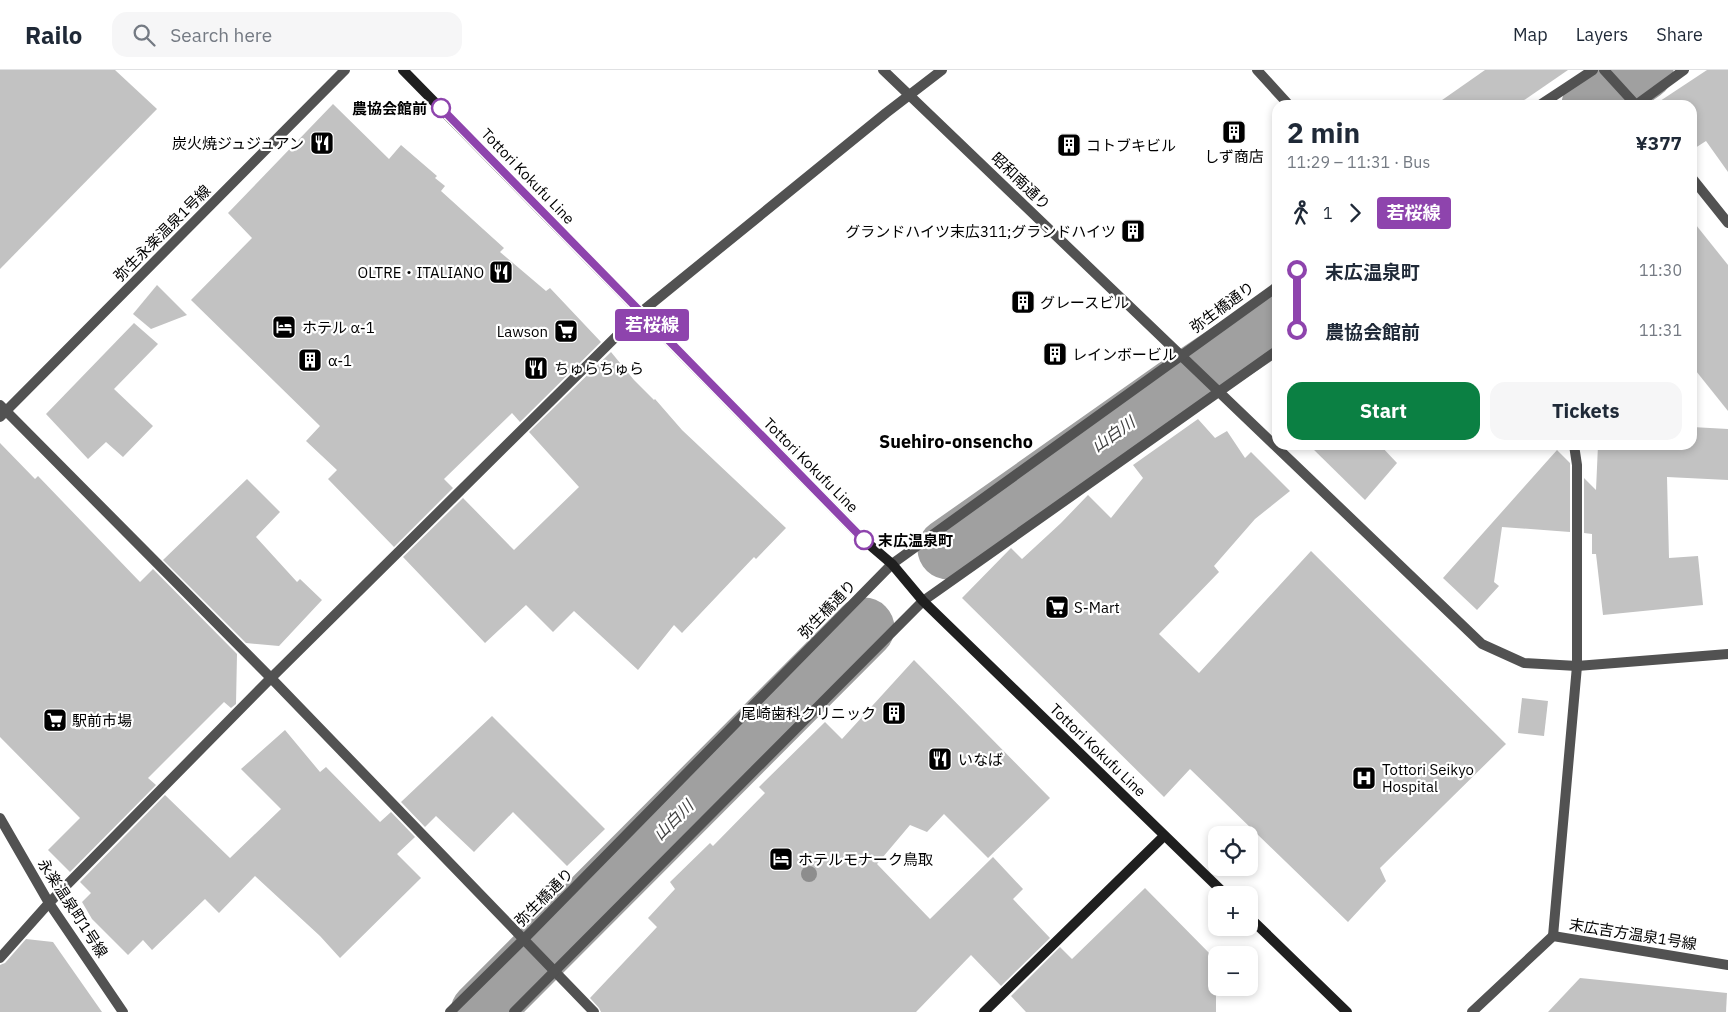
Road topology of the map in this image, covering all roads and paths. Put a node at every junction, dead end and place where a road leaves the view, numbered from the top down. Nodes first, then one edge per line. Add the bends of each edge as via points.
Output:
1 (345, 70) edge
2 (403, 70) edge
3 (883, 70) edge
4 (942, 70) edge
5 (1257, 70) edge
6 (1593, 70) edge
7 (1604, 70) edge
8 (1684, 70) edge
9 (910, 95) junction
10 (1284, 100) edge
11 (1548, 100) edge
12 (1631, 100) edge
13 (1643, 100) edge
14 (1697, 184) edge
15 (1728, 223) edge
16 (1272, 290) edge
17 (640, 313) junction
18 (1272, 354) edge
19 (1181, 356) junction
20 (1218, 392) junction
21 (2, 411) edge
22 (1272, 444) edge
23 (1279, 450) edge
24 (1575, 450) edge
25 (892, 564) junction
26 (923, 601) junction
27 (1728, 654) edge
28 (1577, 666) junction
29 (271, 678) junction
30 (0, 818) edge
31 (1164, 836) junction
32 (1217, 886) edge
33 (49, 904) junction
34 (1258, 926) edge
35 (1553, 936) junction
36 (524, 938) junction
37 (0, 958) edge
38 (1728, 965) edge
39 (554, 972) junction
40 (123, 1012) edge
41 (450, 1012) edge
42 (514, 1012) edge
43 (594, 1012) edge
44 (984, 1012) edge
45 (1347, 1012) edge
46 (1472, 1012) edge

1 - 21 street, 弥生永楽温泉1号線
2 - 17 main road, Tottori Kokufu Line
3 - 9 street, 昭和南通り
4 - 9 street
5 - 10 street
6 - 11 street
7 - 12 street
8 - 13 street
9 - 17 street
9 - 19 street, 昭和南通り
14 - 15 street
16 - 19 street, 弥生橋通り
17 - 25 main road, Tottori Kokufu Line via 864,540
17 - 29 street
18 - 20 street
19 - 20 street, 昭和南通り
19 - 25 street, 弥生橋通り
20 - 22 street, 昭和南通り
20 - 26 street
21 - 29 street
23 - 28 street, 昭和南通り via 1482,644 1524,663
24 - 28 street
25 - 26 main road, Tottori Kokufu Line
25 - 36 street, 弥生橋通り
26 - 31 main road, Tottori Kokufu Line
26 - 39 street
27 - 28 street, 昭和南通り
28 - 35 street
29 - 33 street
29 - 36 street
30 - 33 street, 永楽温泉町1号線
31 - 32 main road, Tottori Kokufu Line
31 - 44 main road
33 - 37 street
33 - 40 street, 永楽温泉町1号線
34 - 45 main road
35 - 38 street, 末広吉方温泉1号線
35 - 46 street, 末広吉方温泉1号線
36 - 39 street
36 - 41 street, 弥生橋通り
39 - 42 street
39 - 43 street

